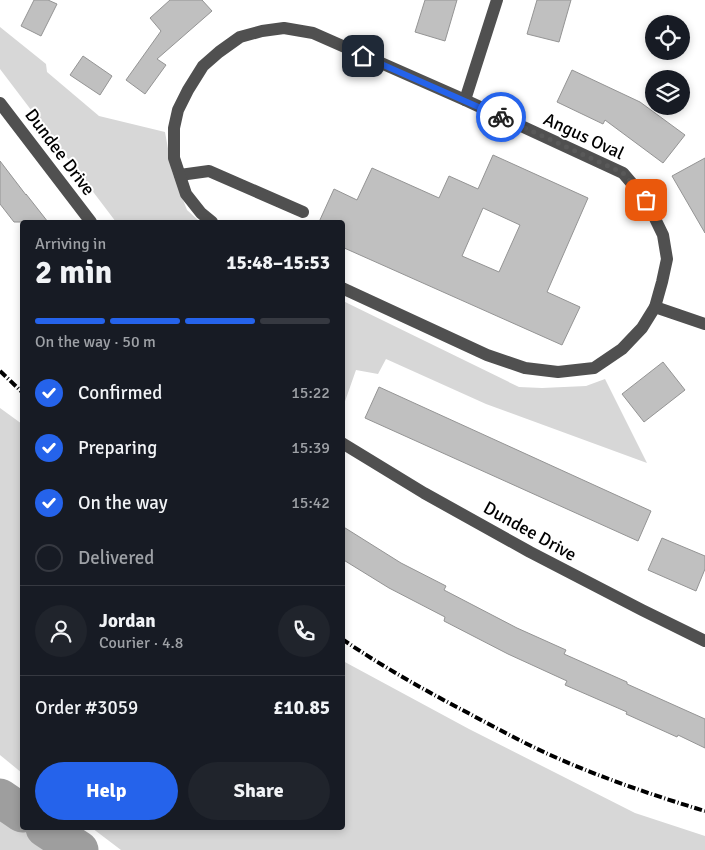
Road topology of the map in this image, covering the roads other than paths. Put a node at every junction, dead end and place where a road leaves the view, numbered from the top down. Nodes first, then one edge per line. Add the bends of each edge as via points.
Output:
1 (497, 0) edge
2 (465, 100) junction
3 (0, 103) edge
4 (180, 175) junction
5 (303, 212) dead end
6 (89, 220) edge
7 (210, 220) edge
8 (345, 289) edge
9 (655, 307) junction
10 (705, 324) edge
11 (345, 445) edge
12 (705, 641) edge

1 - 2 street
2 - 4 street, Angus Oval via 313,33 284,28 262,31 240,37 219,52 203,66 188,90 174,128 174,158
2 - 9 street, Angus Oval via 623,173 646,200 664,235 667,259
3 - 6 street, Dundee Drive
4 - 5 street via 209,171
4 - 7 street, Angus Oval via 186,194
8 - 9 street, Angus Oval via 487,355 526,368 558,372 594,368 615,354 642,328
9 - 10 street
11 - 12 street, Dundee Drive via 530,552

